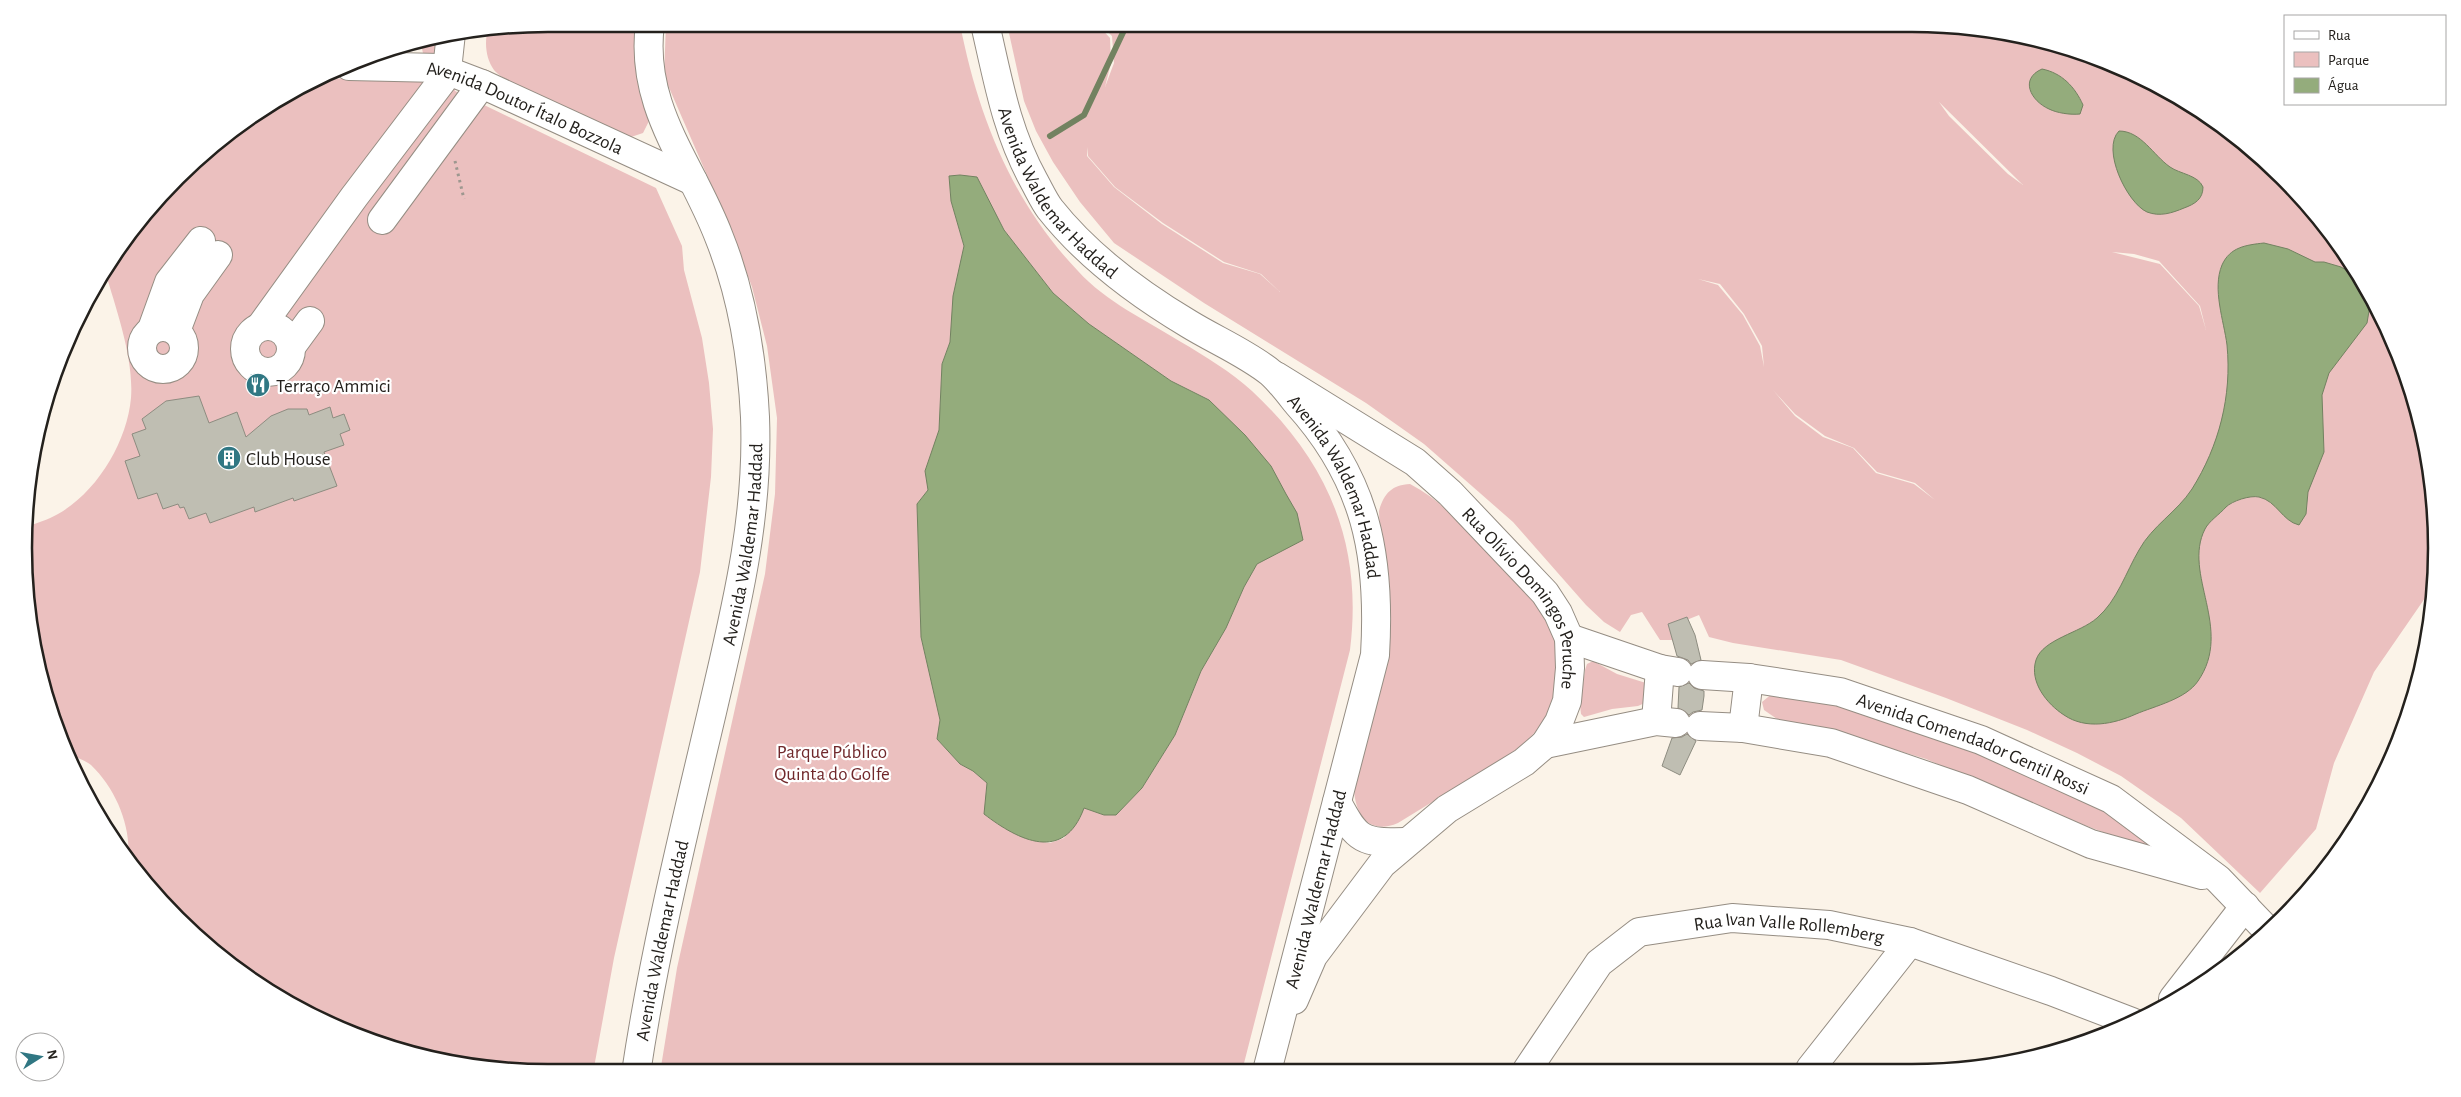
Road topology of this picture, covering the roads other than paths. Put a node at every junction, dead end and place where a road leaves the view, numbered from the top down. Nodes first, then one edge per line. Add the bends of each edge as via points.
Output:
1 (649, 32) edge
2 (987, 32) edge
3 (451, 42) edge
4 (365, 67) edge
5 (447, 70) junction
6 (482, 84) junction
7 (693, 181) junction
8 (382, 220) dead end
9 (210, 248) dead end
10 (310, 321) dead end
11 (260, 326) junction
12 (164, 330) dead end
13 (291, 346) junction
14 (1271, 373) junction
15 (1569, 638) junction
16 (1680, 672) junction
17 (1749, 678) junction
18 (1677, 723) junction
19 (1743, 728) junction
20 (1545, 744) junction
21 (1337, 802) junction
22 (1406, 842) junction
23 (2218, 879) junction
24 (2245, 906) junction
25 (2263, 926) edge
26 (1910, 942) junction
27 (2181, 988) edge
28 (2116, 1022) edge
29 (1270, 1061) edge
30 (638, 1064) edge
31 (1531, 1064) edge
32 (1814, 1064) edge

1 - 7 street, Avenida Waldemar Haddad via 647,48 651,79 662,120
2 - 14 street, Avenida Waldemar Haddad via 1000,98 1019,153 1049,207 1092,254 1133,288
3 - 5 street
4 - 5 street, Avenida Doutor Ítalo Bozzola
5 - 6 street, Avenida Doutor Ítalo Bozzola
5 - 11 street
6 - 7 street, Avenida Doutor Ítalo Bozzola
6 - 8 street
7 - 30 street, Avenida Waldemar Haddad via 719,236 737,292 748,345 755,417 755,492 744,571 682,841
9 - 12 street via 169,282
10 - 13 street
11 - 13 street via 269,325 284,332
11 - 13 street via 247,337 244,345 244,354 253,367 267,372 281,368 290,356
14 - 15 street, Rua Olívio Domingos Peruche via 1415,462 1450,493 1545,593
14 - 21 street, Avenida Waldemar Haddad via 1312,420 1334,452 1357,496 1370,535 1377,615 1375,655
15 - 16 street, Avenida Comendador Gentil Rossi
15 - 20 street, Rua Olívio Domingos Peruche via 1567,701
16 - 17 street, Avenida Comendador Gentil Rossi
16 - 18 street
17 - 19 street
17 - 23 street, Avenida Comendador Gentil Rossi via 1840,692 1981,740 2111,799
18 - 19 street, Avenida Comendador Gentil Rossi
18 - 20 street, Avenida Comendador Gentil Rossi
19 - 23 street, Avenida Comendador Gentil Rossi via 1831,743 1968,790 2091,844
20 - 22 street, Rua Olívio Domingos Peruche via 1524,762 1448,809
21 - 22 street via 1360,838 1379,843
21 - 29 street, Avenida Waldemar Haddad
22 - 29 street, Rua Olívio Domingos Peruche via 1382,864 1313,956
23 - 24 street, Avenida Comendador Gentil Rossi
24 - 25 street, Avenida Comendador Gentil Rossi
24 - 27 street
26 - 28 street, Rua Ivan Valle Rollemberg via 2051,991
26 - 31 street, Rua Ivan Valle Rollemberg via 1829,925 1732,918 1639,932 1599,963
26 - 32 street

